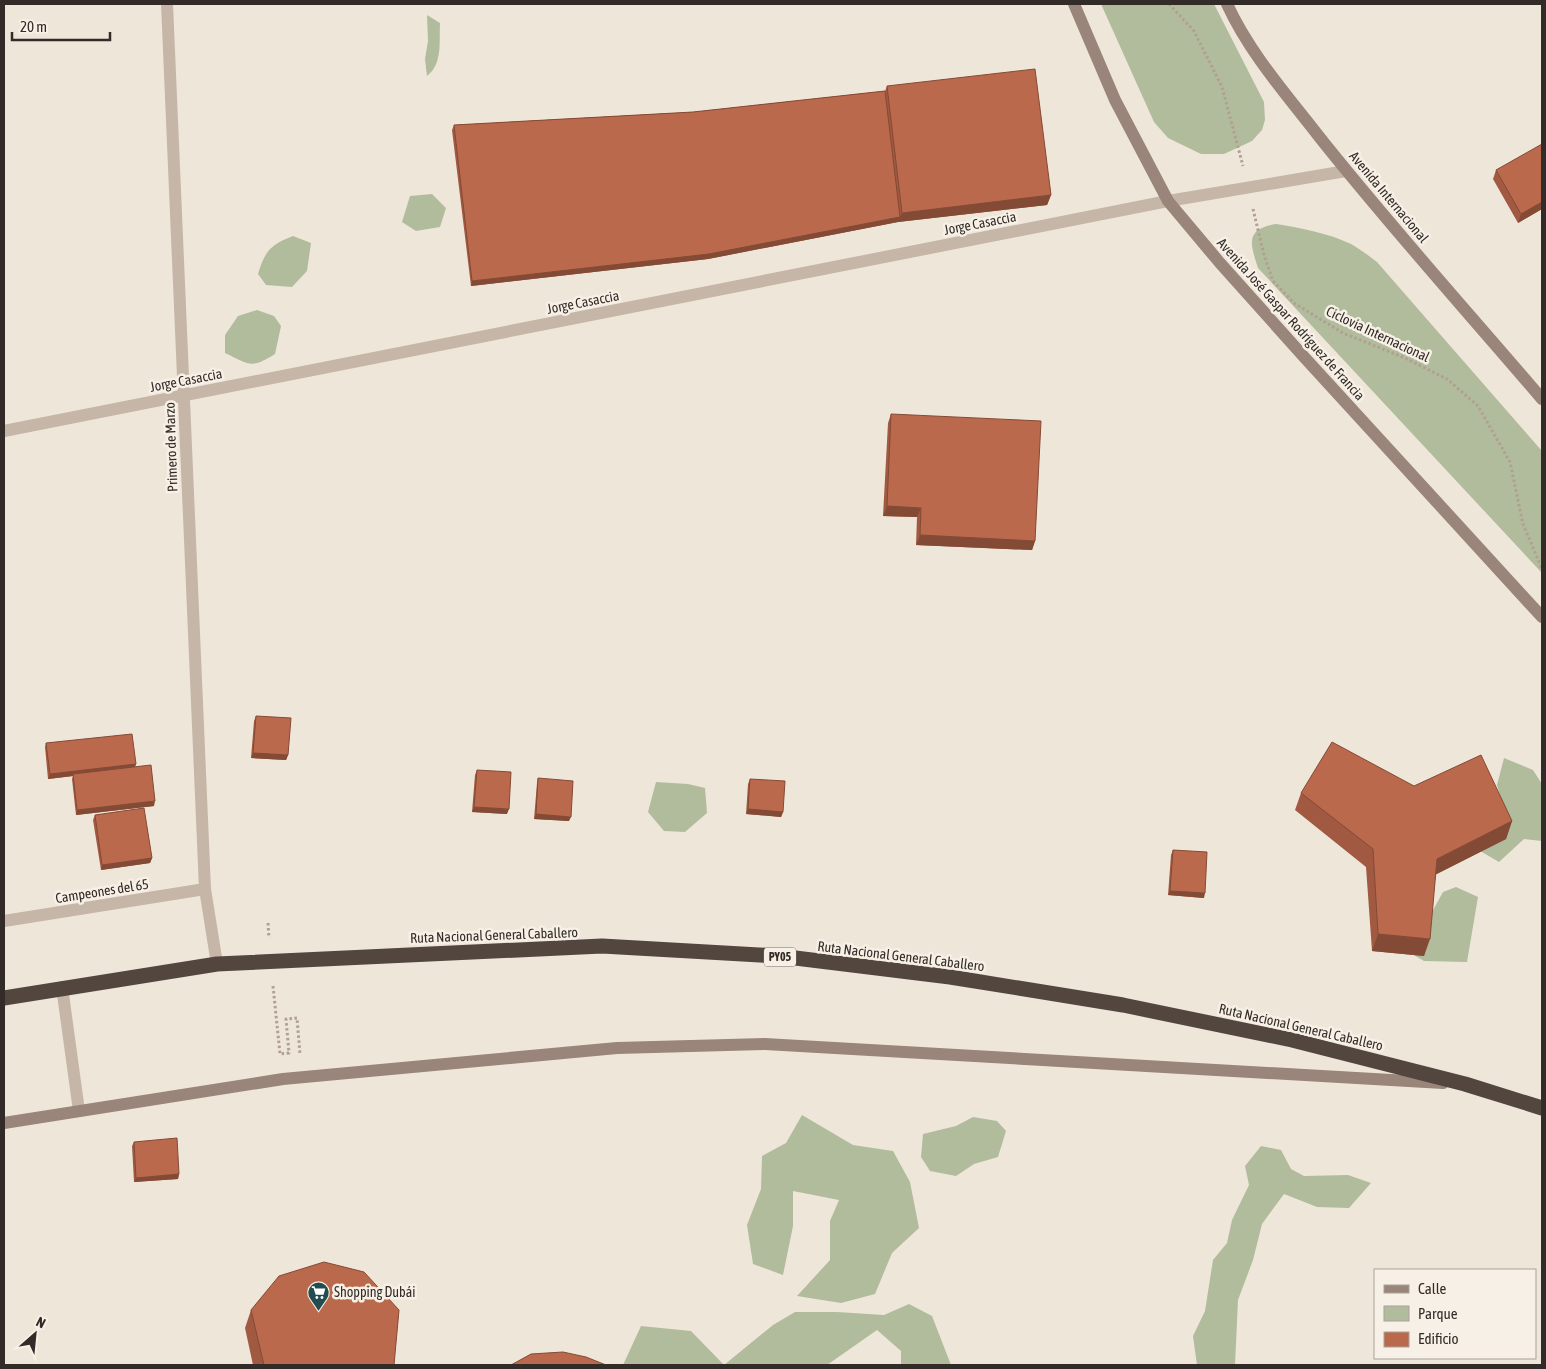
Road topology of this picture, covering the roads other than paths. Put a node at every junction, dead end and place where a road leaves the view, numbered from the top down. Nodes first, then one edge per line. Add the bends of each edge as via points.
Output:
1 (167, 4) edge
2 (1074, 4) edge
3 (1227, 4) edge
4 (1346, 171) junction
5 (1168, 201) junction
6 (184, 396) junction
7 (1542, 399) edge
8 (4, 431) edge
9 (1542, 617) edge
10 (205, 890) junction
11 (4, 922) edge
12 (217, 964) junction
13 (62, 988) junction
14 (4, 998) edge
15 (1465, 1084) junction
16 (1542, 1108) edge
17 (79, 1111) junction
18 (4, 1123) edge

1 - 6 street, Primero de Marzo
2 - 5 street, Avenida José Gaspar Rodríguez de Francia via 1115,100
3 - 4 street, Avenida Internacional via 1268,71
4 - 5 street, Jorge Casaccia
4 - 7 street, Avenida Internacional
5 - 6 street, Jorge Casaccia
5 - 9 street, Avenida José Gaspar Rodríguez de Francia via 1305,358
6 - 8 street, Jorge Casaccia
6 - 10 street, Primero de Marzo
10 - 11 street, Campeones del 65
10 - 12 street, Primero de Marzo
12 - 13 highway, Ruta Nacional General Caballero / PY05
12 - 15 highway, Ruta Nacional General Caballero / PY05 via 602,946 779,956 950,977 1123,1005 1292,1040
13 - 14 highway, Ruta Nacional General Caballero / PY05
13 - 17 street
15 - 16 highway, Ruta Nacional General Caballero / PY05
15 - 17 street via 765,1044 617,1048 283,1079
17 - 18 street

